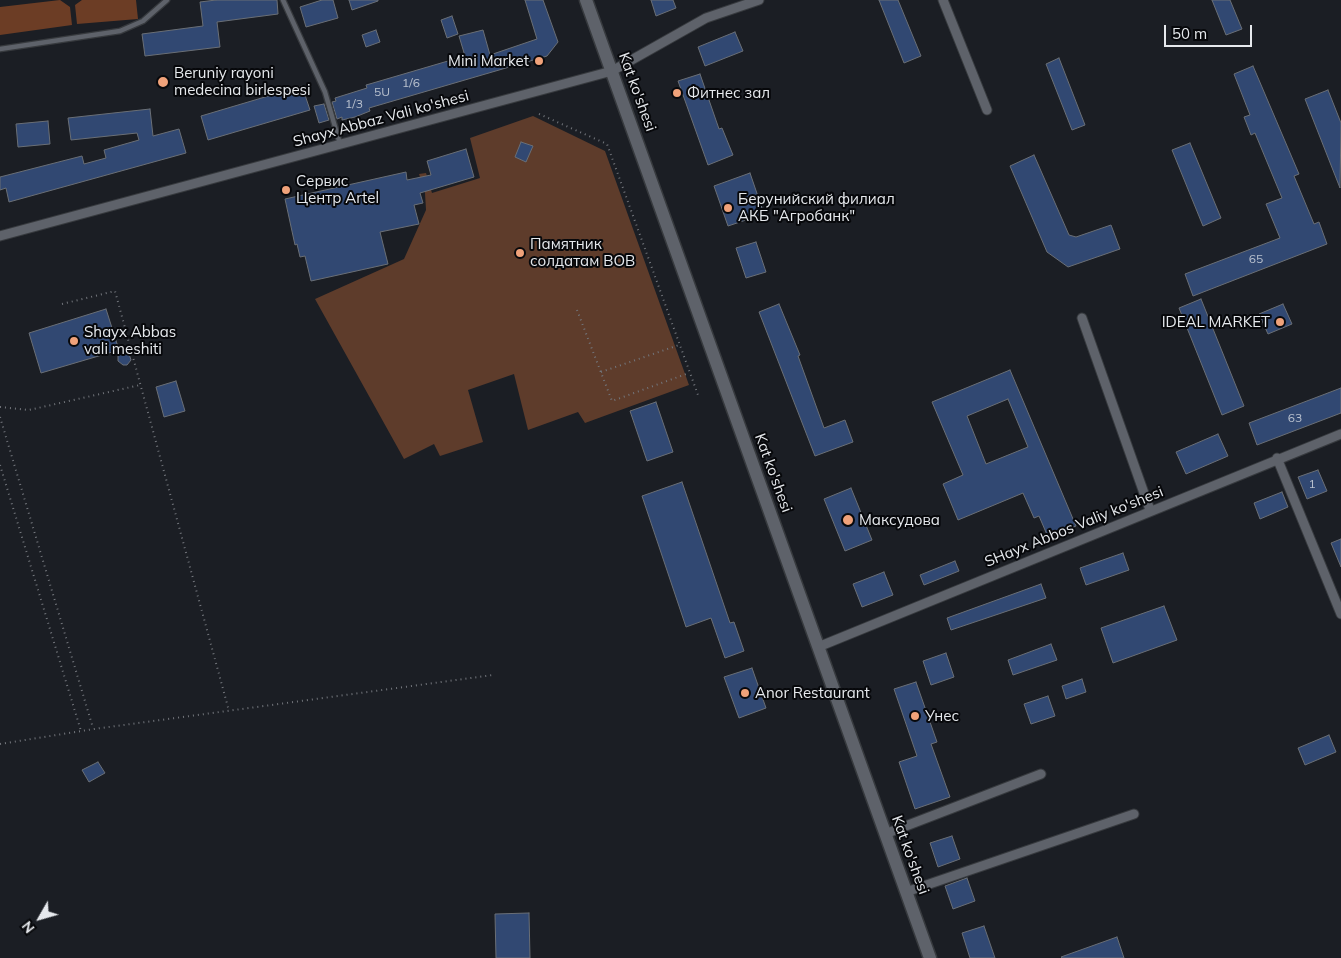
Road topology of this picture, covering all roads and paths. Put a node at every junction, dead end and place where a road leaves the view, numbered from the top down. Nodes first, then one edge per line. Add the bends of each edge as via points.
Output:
1 (167, 0) edge
2 (284, 0) edge
3 (586, 0) edge
4 (759, 0) edge
5 (943, 0) edge
6 (0, 49) edge
7 (612, 71) junction
8 (987, 110) dead end
9 (539, 114) dead end
10 (340, 144) junction
11 (0, 236) edge
12 (62, 304) dead end
13 (577, 310) dead end
14 (1082, 318) dead end
15 (679, 345) junction
16 (601, 372) junction
17 (689, 372) junction
18 (141, 384) junction
19 (698, 395) dead end
20 (0, 407) edge
21 (0, 417) edge
22 (1341, 434) edge
23 (1278, 458) junction
24 (0, 465) edge
25 (1150, 510) junction
26 (1341, 614) edge
27 (818, 647) junction
28 (493, 675) dead end
29 (229, 711) junction
30 (94, 729) junction
31 (80, 731) junction
32 (0, 744) edge
33 (1041, 774) dead end
34 (1134, 814) dead end
35 (885, 834) junction
36 (906, 892) junction
37 (930, 958) edge

1 - 6 lane via 143,21 120,31
2 - 10 lane via 325,92
3 - 7 street, Kat ko'shesi
4 - 7 street, Shayx Abbaz Vali ko'shesi via 706,18
5 - 8 street
7 - 10 street, Shayx Abbaz Vali ko'shesi
7 - 27 street, Kat ko'shesi
9 - 15 path via 607,144
10 - 11 street, Shayx Abbaz Vali ko'shesi
12 - 18 path via 116,291
13 - 16 path
14 - 25 street
15 - 16 path
15 - 17 path
16 - 17 path via 612,401
17 - 19 path
18 - 20 path via 29,410
18 - 29 path
21 - 30 path
22 - 23 street, SHayx Abbos Valiy ko'shesi
23 - 25 street, SHayx Abbos Valiy ko'shesi
23 - 26 street
24 - 31 path
25 - 27 street, SHayx Abbos Valiy ko'shesi
27 - 35 street, Kat ko'shesi
28 - 29 path
29 - 30 path
30 - 31 path
31 - 32 path
33 - 35 street
34 - 36 street
35 - 36 street, Kat ko'shesi
36 - 37 street, Kat ko'shesi

